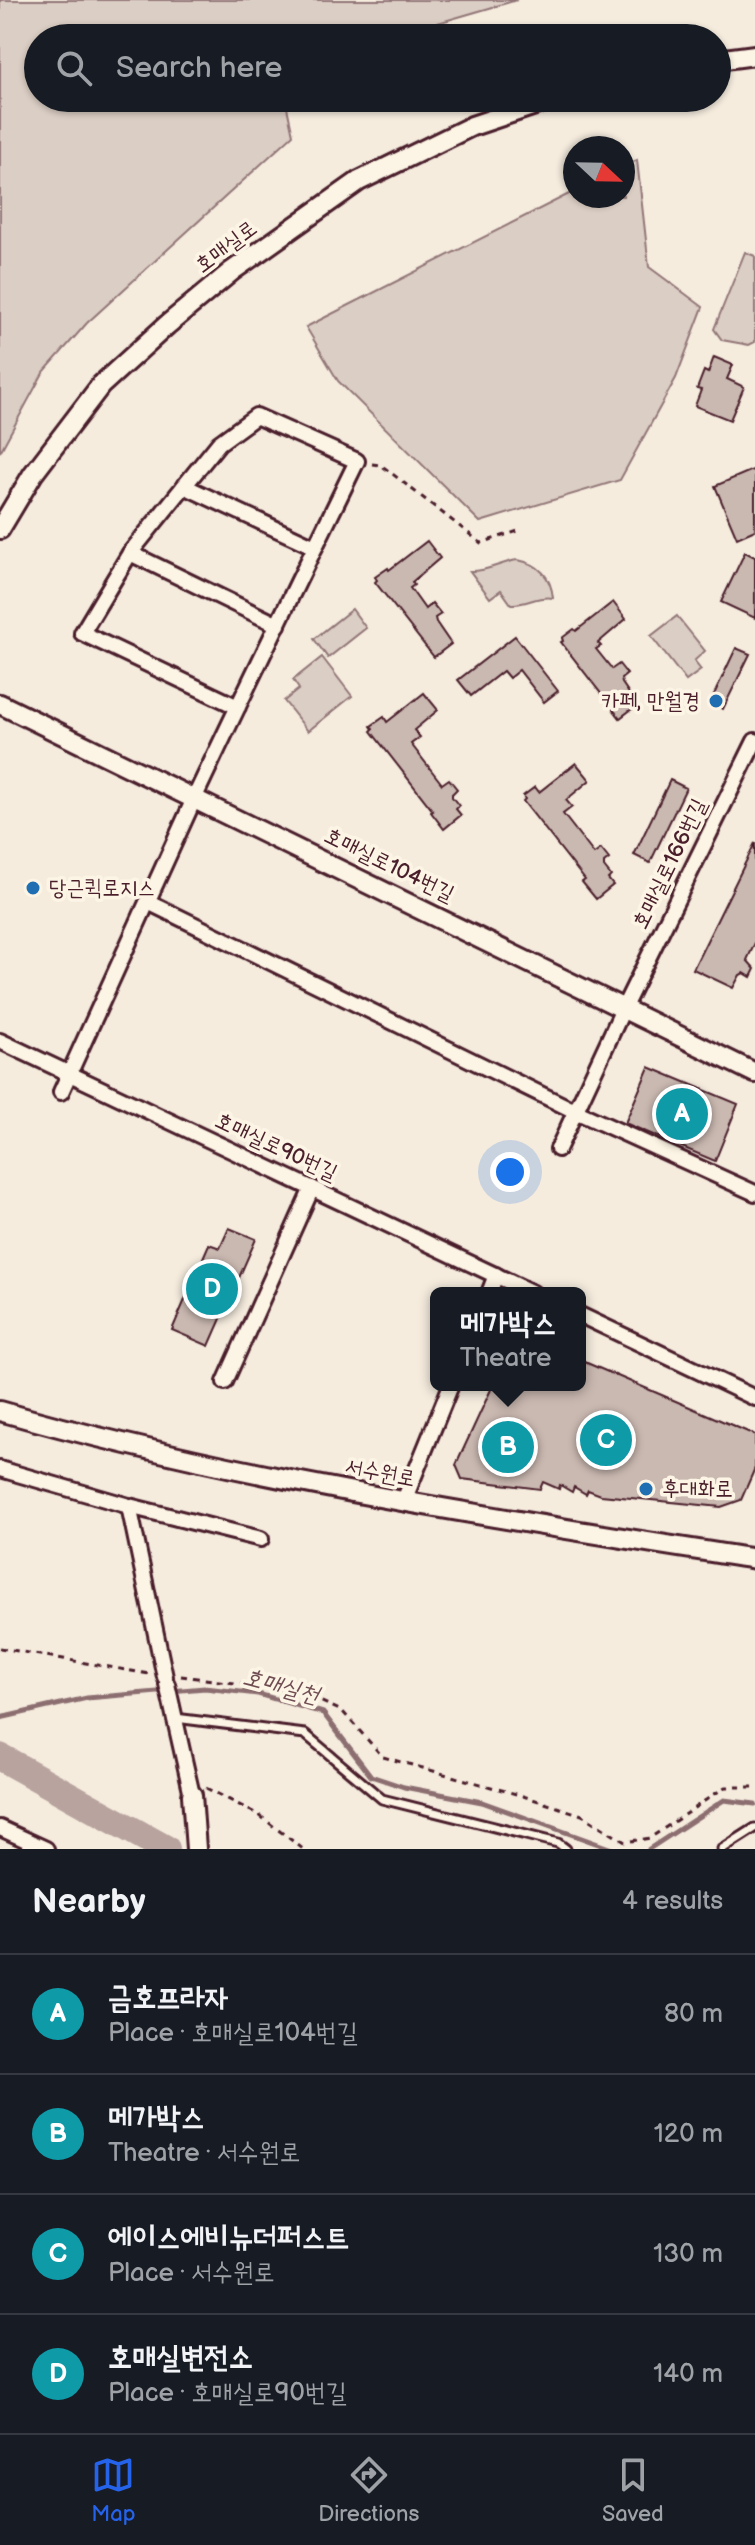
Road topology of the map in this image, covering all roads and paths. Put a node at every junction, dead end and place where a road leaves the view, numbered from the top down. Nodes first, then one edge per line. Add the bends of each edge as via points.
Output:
1 (755, 55) edge
2 (731, 58) edge
3 (514, 112) edge
4 (357, 461) junction
5 (184, 486) junction
6 (0, 529) edge
7 (518, 531) dead end
8 (315, 547) junction
9 (130, 553) junction
10 (278, 625) junction
11 (0, 704) edge
12 (238, 707) junction
13 (755, 741) edge
14 (195, 798) junction
15 (148, 902) junction
16 (624, 1007) junction
17 (0, 1041) edge
18 (70, 1073) junction
19 (755, 1073) edge
20 (61, 1092) dead end
21 (575, 1111) junction
22 (558, 1149) dead end
23 (312, 1188) junction
24 (755, 1193) edge
25 (496, 1275) junction
26 (491, 1287) edge
27 (521, 1287) edge
28 (586, 1318) edge
29 (225, 1382) dead end
30 (449, 1391) edge
31 (755, 1398) edge
32 (0, 1411) edge
33 (0, 1469) edge
34 (403, 1503) junction
35 (129, 1506) junction
36 (261, 1539) dead end
37 (755, 1559) edge
38 (0, 1648) edge
39 (166, 1680) junction
40 (174, 1713) junction
41 (755, 1787) edge
42 (191, 1790) junction
43 (0, 1828) edge
44 (755, 1828) edge
45 (46, 1849) edge
46 (196, 1849) edge
47 (303, 1849) edge
48 (566, 1849) edge
49 (722, 1849) edge

1 - 2 street
3 - 6 street, 호매실로 via 472,126 359,181 232,271 101,385 33,474
4 - 5 street via 256,416 219,443
4 - 7 path via 381,465 481,543
4 - 8 street
5 - 8 street
5 - 9 street
8 - 10 street
9 - 10 street
9 - 12 street via 82,633
10 - 12 street
11 - 14 street, 호매실로104번길
12 - 14 street
13 - 16 street, 호매실로166번길
14 - 15 street
14 - 16 street, 호매실로104번길
15 - 18 street
15 - 21 street
16 - 19 street, 호매실로104번길
16 - 21 street, 호매실로166번길
17 - 18 street, 호매실로90번길
18 - 20 street
18 - 23 street, 호매실로90번길
21 - 22 street, 호매실로166번길
21 - 24 street
23 - 25 street, 호매실로90번길
23 - 29 street
25 - 26 street
25 - 27 street, 호매실로90번길
28 - 31 street
30 - 34 street
32 - 34 street, 서수원로 via 89,1436
33 - 35 street
34 - 37 street, 서수원로
35 - 36 street
35 - 39 street
38 - 39 path
39 - 40 street
39 - 41 path via 192,1675 297,1691 342,1711 383,1757 582,1815 625,1842 650,1838 725,1787
40 - 42 street
40 - 48 lane via 305,1734 382,1799
42 - 46 street
42 - 47 path via 211,1789 259,1815
43 - 45 street
44 - 49 lane

